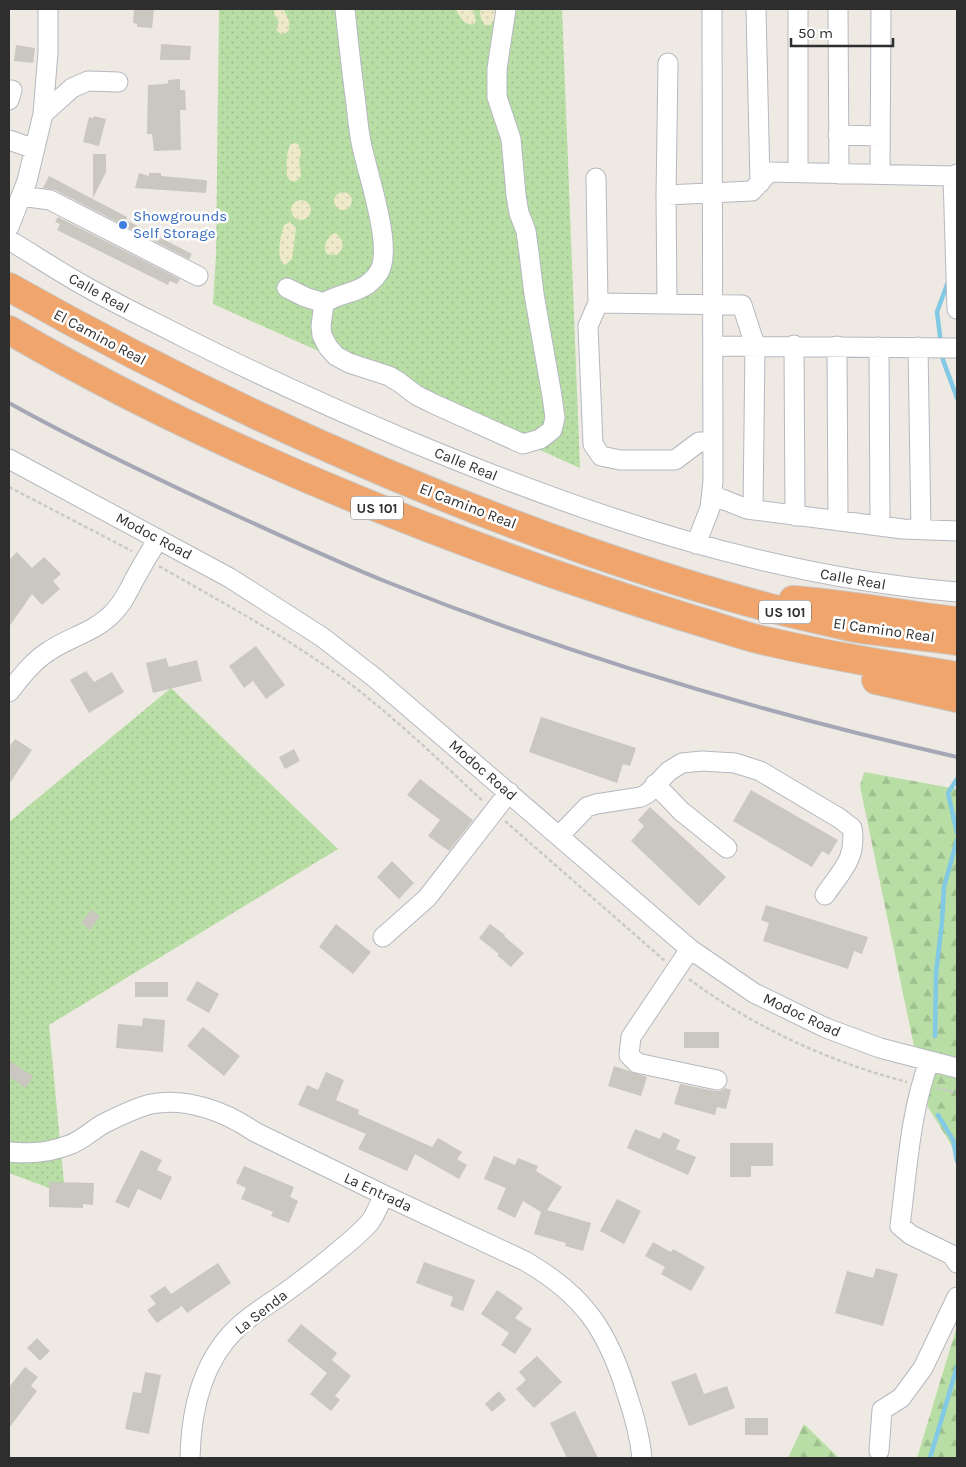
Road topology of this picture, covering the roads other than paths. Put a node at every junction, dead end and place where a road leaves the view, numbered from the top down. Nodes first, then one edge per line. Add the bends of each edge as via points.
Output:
1 (48, 9) edge
2 (345, 9) edge
3 (506, 9) edge
4 (712, 9) edge
5 (756, 9) edge
6 (798, 9) edge
7 (838, 9) edge
8 (881, 9) edge
9 (668, 64) dead end
10 (118, 82) dead end
11 (42, 114) junction
12 (838, 135) junction
13 (880, 136) junction
14 (9, 140) edge
15 (35, 149) junction
16 (798, 173) junction
17 (839, 174) junction
18 (880, 174) junction
19 (955, 175) edge
20 (596, 178) dead end
21 (760, 182) junction
22 (712, 194) junction
23 (666, 195) junction
24 (21, 196) junction
25 (9, 227) edge
26 (9, 240) edge
27 (198, 276) dead end
28 (9, 287) edge
29 (286, 288) dead end
30 (324, 303) junction
31 (598, 303) junction
32 (667, 304) junction
33 (712, 305) junction
34 (957, 309) edge
35 (9, 330) edge
36 (755, 345) junction
37 (794, 345) junction
38 (712, 346) junction
39 (837, 346) junction
40 (879, 347) junction
41 (918, 347) junction
42 (957, 348) edge
43 (713, 442) junction
44 (9, 459) edge
45 (712, 495) junction
46 (753, 510) junction
47 (795, 516) junction
48 (838, 521) junction
49 (880, 526) junction
50 (921, 530) junction
51 (957, 531) edge
52 (158, 539) junction
53 (696, 544) junction
54 (957, 592) edge
55 (713, 593) junction
56 (957, 621) edge
57 (957, 640) edge
58 (764, 641) junction
59 (957, 676) edge
60 (9, 692) edge
61 (957, 698) edge
62 (655, 784) junction
63 (509, 792) junction
64 (559, 836) junction
65 (728, 848) dead end
66 (825, 895) dead end
67 (383, 937) dead end
68 (690, 949) junction
69 (929, 1062) junction
70 (957, 1068) edge
71 (716, 1080) dead end
72 (9, 1152) edge
73 (384, 1195) junction
74 (957, 1263) edge
75 (957, 1297) edge
76 (879, 1451) dead end
77 (190, 1458) edge
78 (642, 1458) edge

1 - 11 street
2 - 30 street via 361,142 380,219 383,250 380,271 372,282
3 - 30 street via 498,69 498,98 510,139 519,213 526,231 552,396 552,430 540,439 523,444 416,395 389,376 348,363 332,351 322,335
4 - 22 street
5 - 21 street
6 - 16 street
7 - 12 street
8 - 13 street
9 - 23 street
10 - 11 street via 88,81 72,88
11 - 15 street
12 - 13 street
12 - 17 street
13 - 18 street
14 - 15 street
15 - 24 street
16 - 17 street
16 - 21 street via 769,172
17 - 18 street
18 - 19 street
19 - 34 street
20 - 31 street
21 - 22 street via 752,191
22 - 23 street
22 - 33 street
23 - 32 street
24 - 25 street
24 - 27 street via 50,200
26 - 53 street, Calle Real via 137,313 318,401 570,505
28 - 55 highway, El Camino Real / US 101 via 162,370 352,459 528,530
29 - 30 street
31 - 32 street
31 - 43 street via 588,326 593,444 601,456 620,460 675,460 698,442
32 - 33 street
33 - 36 street via 742,305
33 - 38 street
35 - 58 highway, El Camino Real / US 101 via 202,432 340,493 485,550 642,604
36 - 37 street
36 - 38 street
36 - 46 street
37 - 39 street
37 - 47 street
38 - 43 street
39 - 40 street
39 - 48 street
40 - 41 street
40 - 49 street
41 - 42 street
41 - 50 street
43 - 45 street
44 - 52 street, Modoc Road
45 - 46 street
45 - 53 street
46 - 47 street
47 - 48 street
48 - 49 street
49 - 50 street
50 - 51 street
52 - 60 street via 125,600 112,614 86,634 43,655
52 - 63 street, Modoc Road via 230,578 322,637
53 - 54 street, Calle Real via 796,569 883,584
55 - 56 highway via 835,603
55 - 57 highway, El Camino Real / US 101 via 860,629
58 - 59 highway, El Camino Real / US 101
58 - 61 highway via 884,683
62 - 64 street via 641,797 587,807
62 - 65 street via 681,811
62 - 66 street via 682,763 735,764 760,771 839,818 852,828 853,849
63 - 64 street, Modoc Road
63 - 67 street via 427,898
64 - 68 street, Modoc Road
68 - 69 street, Modoc Road via 754,993 790,1012 880,1048
68 - 71 street via 632,1037 629,1055 637,1063
69 - 70 street, Modoc Road
69 - 74 street via 920,1085 900,1226 911,1235 952,1254
72 - 73 street, La Entrada via 45,1152 71,1145 102,1124 148,1105 186,1104 222,1113
73 - 77 street, La Senda via 369,1222 340,1250 247,1319 221,1346 209,1366 196,1404
73 - 78 street, La Entrada via 525,1261 564,1287 582,1305 610,1346 633,1412
75 - 76 street via 922,1368 901,1398 882,1410

